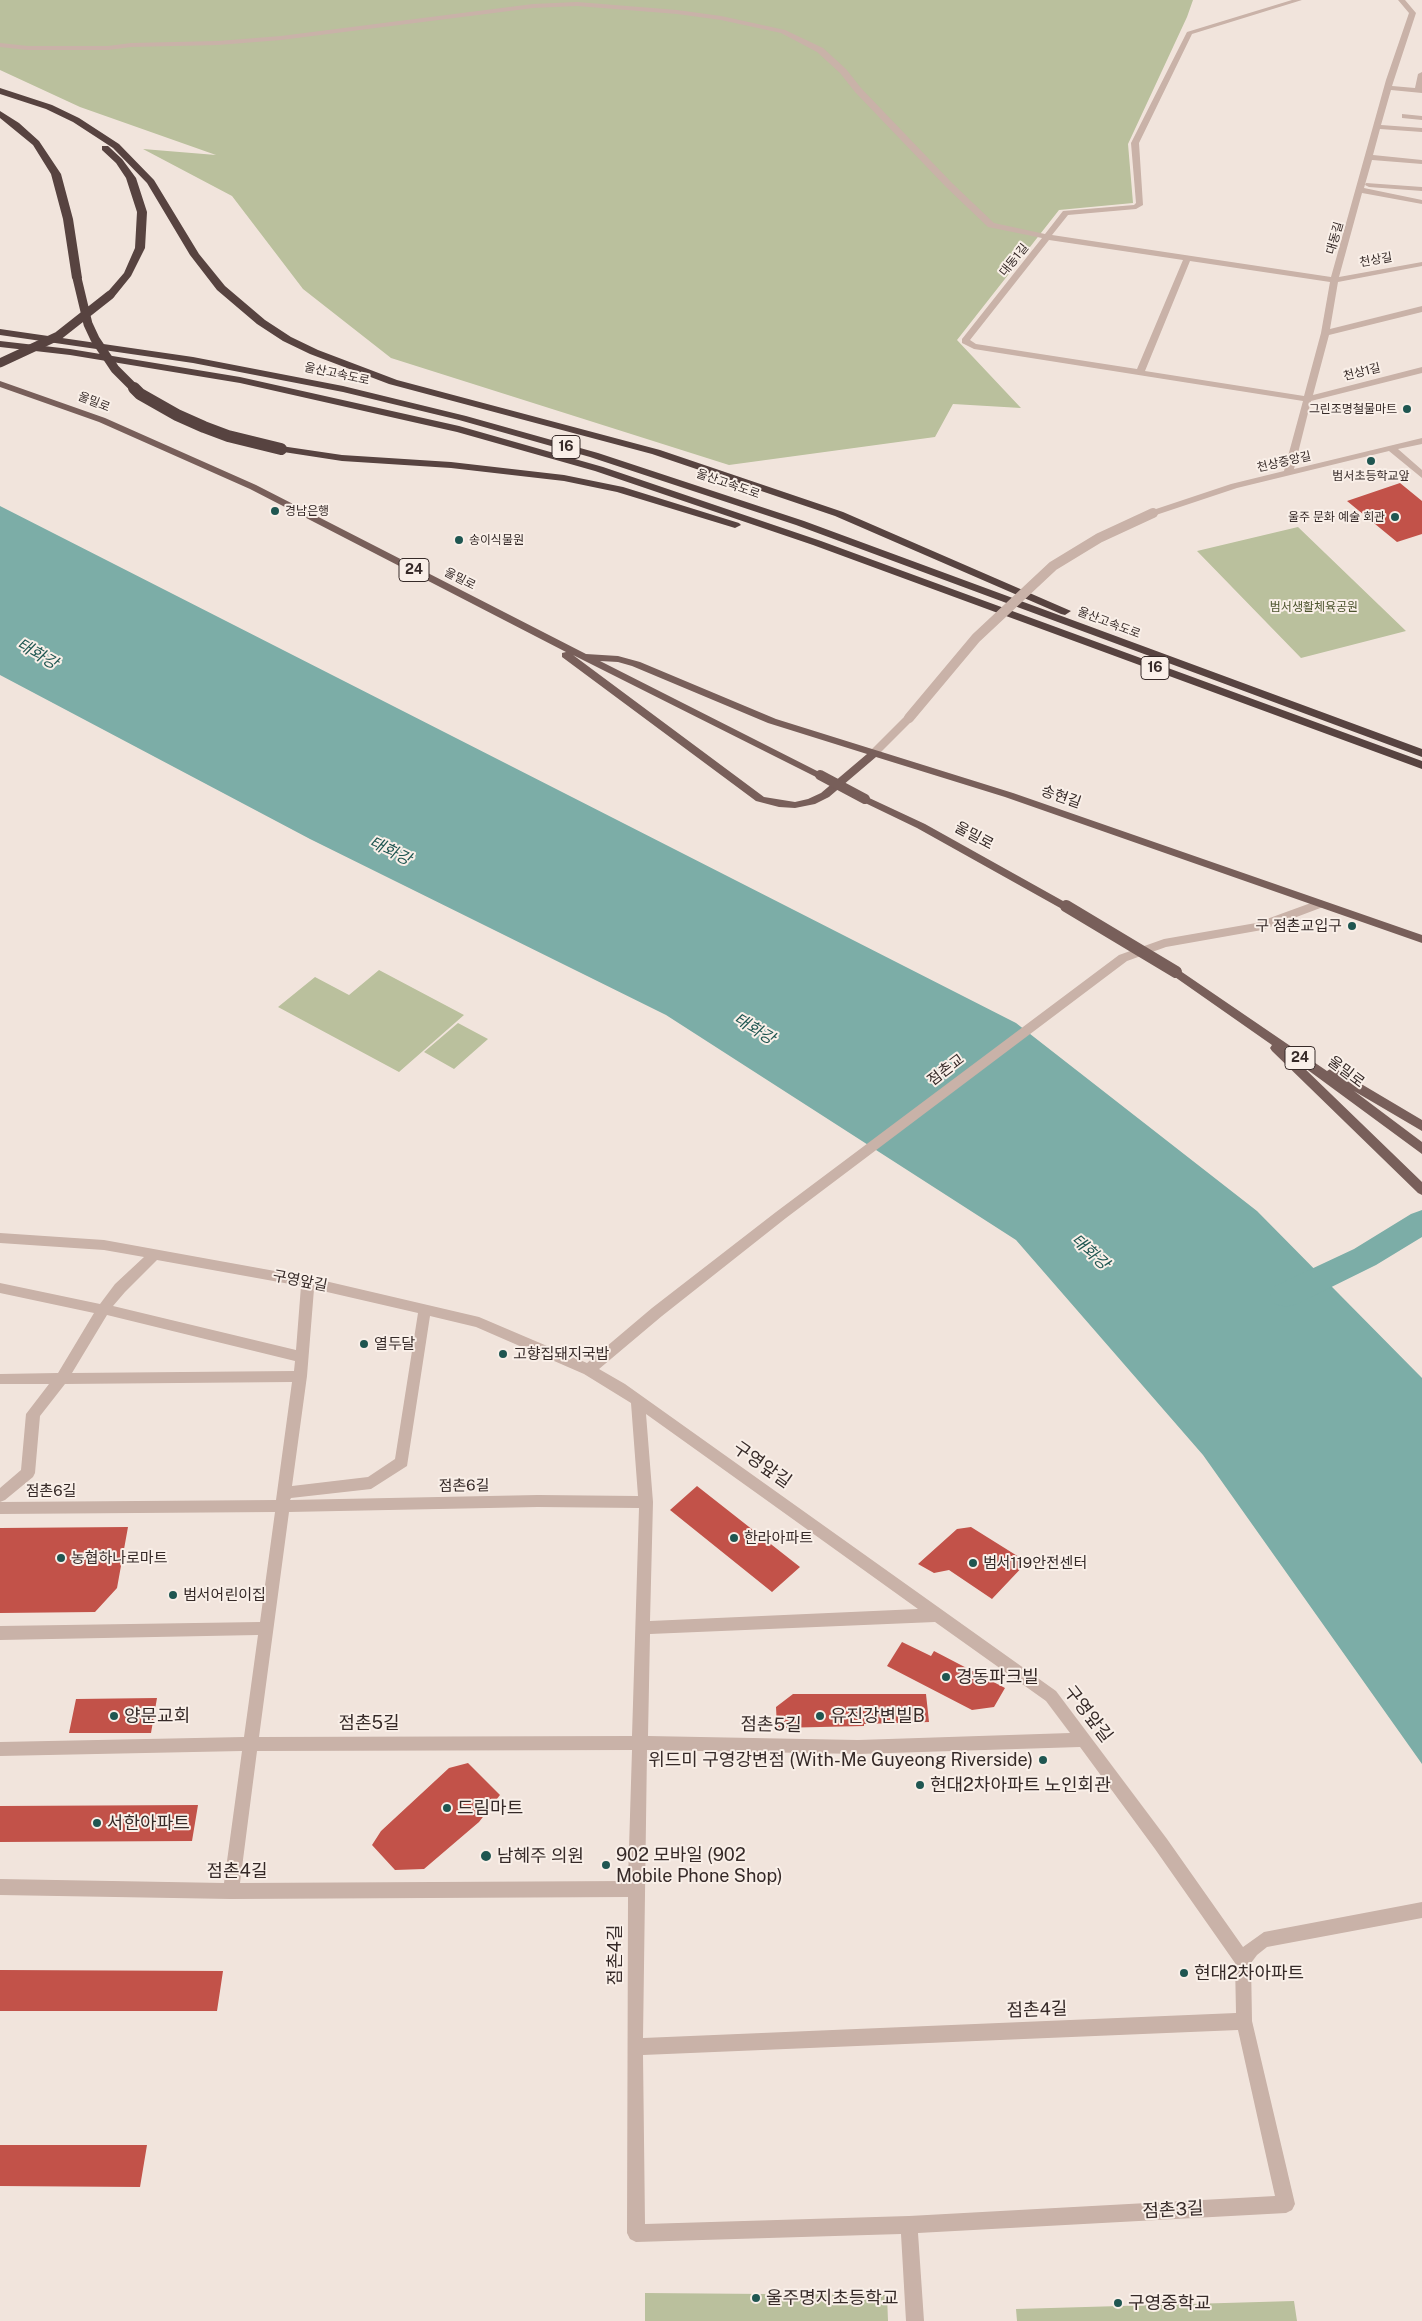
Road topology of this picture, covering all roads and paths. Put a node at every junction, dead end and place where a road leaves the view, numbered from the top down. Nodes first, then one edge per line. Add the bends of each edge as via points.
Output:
1 (1299, 0) edge
2 (1401, 0) edge
3 (0, 45) edge
4 (1422, 74) edge
5 (1388, 88) junction
6 (1420, 91) edge
7 (0, 93) edge
8 (0, 114) edge
9 (1405, 116) dead end
10 (1422, 118) edge
11 (1377, 127) junction
12 (1422, 130) edge
13 (1369, 157) junction
14 (1422, 162) edge
15 (1361, 187) junction
16 (1422, 189) edge
17 (1422, 202) edge
18 (1047, 237) junction
19 (1187, 259) junction
20 (1422, 264) edge
21 (1334, 280) junction
22 (1422, 309) edge
23 (0, 332) edge
24 (1325, 333) junction
25 (0, 344) edge
26 (0, 363) edge
27 (1422, 370) edge
28 (1140, 372) junction
29 (0, 384) edge
30 (1308, 399) junction
31 (1422, 441) edge
32 (1392, 449) junction
33 (1288, 473) junction
34 (1422, 475) edge
35 (888, 569) junction
36 (538, 634) junction
37 (1112, 638) junction
38 (583, 657) junction
39 (1422, 753) edge
40 (873, 754) junction
41 (1422, 765) edge
42 (1319, 904) junction
43 (1422, 939) edge
44 (1247, 1020) junction
45 (1422, 1126) edge
46 (1422, 1149) edge
47 (1422, 1190) edge
48 (0, 1238) edge
49 (155, 1254) junction
50 (308, 1282) junction
51 (0, 1288) edge
52 (426, 1309) junction
53 (103, 1310) junction
54 (302, 1357) junction
55 (589, 1370) junction
56 (300, 1376) junction
57 (62, 1378) junction
58 (0, 1379) edge
59 (638, 1403) junction
60 (0, 1496) edge
61 (283, 1499) junction
62 (646, 1502) junction
63 (0, 1508) edge
64 (938, 1616) junction
65 (265, 1628) junction
66 (642, 1628) junction
67 (0, 1633) edge
68 (1083, 1740) junction
69 (638, 1743) junction
70 (250, 1744) junction
71 (0, 1749) edge
72 (0, 1887) edge
73 (636, 1889) junction
74 (231, 1891) junction
75 (1422, 1910) edge
76 (1243, 1961) junction
77 (1244, 2021) junction
78 (635, 2047) junction
79 (909, 2224) junction
80 (915, 2321) edge

1 - 18 street, 대동1길 via 1189,33 1135,143 1140,203 1136,207 1066,213
2 - 5 street, 대동길 via 1413,13
3 - 18 street, 천상길 via 108,48 218,43 534,6 577,4 721,18 783,31 820,50 991,225
4 - 6 street
5 - 6 street
5 - 11 street, 대동길
7 - 26 highway, bridge via 64,120 86,133 119,161 131,178 142,212 140,248 128,274 110,294 58,336
7 - 37 highway via 20,96 49,107 116,146 151,182 195,254 221,288 287,339 394,382 656,452 839,514 1078,617
8 - 35 highway, bridge via 36,143 56,174 68,219 86,317 94,338 115,370 140,394 177,415 228,436 281,449 342,458 496,469 592,483 667,503 856,566
9 - 10 street
11 - 12 street
11 - 13 street, 대동길
13 - 14 street
13 - 15 street, 대동길
15 - 16 street
15 - 17 street
15 - 21 street, 대동길
18 - 19 street, 천상길
18 - 28 street, 대동1길 via 964,341 974,346
19 - 21 street, 천상길
19 - 28 street
20 - 21 street, 천상길
21 - 24 street, 대동길
22 - 24 street
23 - 37 highway, 울산고속도로 / 16 via 184,358 274,375 394,401 532,437 657,474 800,523
24 - 30 street, 대동길
25 - 35 highway, 울산고속도로 / 16 via 240,380 459,429 668,491
27 - 30 street, 천상1길
28 - 30 street, 대동1길
29 - 36 main road, 울밀로 / 24 via 102,420 254,487
30 - 33 street, 대동길
31 - 32 street, 천상중앙길
32 - 33 street, 천상중앙길
32 - 34 street
33 - 40 street, 천상중앙길, bridge via 1209,493 1153,513 1099,538 1053,566 976,638 909,718
35 - 41 highway, 울산고속도로 / 16
36 - 38 main road, 울밀로 / 24
36 - 40 main road via 760,799 795,805 811,802 825,796
37 - 39 highway, 울산고속도로 / 16
38 - 40 main road, 송현길 via 618,659 636,664 772,721
38 - 44 main road, 울밀로 / 24, bridge via 937,835 1066,906 1176,972
40 - 42 main road, 송현길 via 1009,795
42 - 43 main road
42 - 55 street, 점촌교 via 1258,927 1164,943 1124,958 813,1191 665,1306
44 - 45 main road
44 - 46 main road, 울밀로 / 24
44 - 47 main road
48 - 49 street, 구영앞길 via 104,1245
49 - 50 street, 구영앞길
49 - 53 street via 120,1288
50 - 52 street, 구영앞길
50 - 54 street
51 - 53 street
52 - 55 street, 구영앞길 via 479,1322
52 - 61 street via 420,1331 402,1462 371,1483
53 - 54 street
53 - 57 street
54 - 56 street
55 - 59 street, 구영앞길
56 - 57 street
56 - 61 street
57 - 58 street
57 - 60 street via 33,1414 28,1473
59 - 62 street
59 - 64 street, 구영앞길
61 - 62 street, 점촌6길
61 - 63 street, 점촌6길
61 - 65 street
62 - 66 street
64 - 66 street
64 - 68 street, 구영앞길 via 1051,1696
65 - 67 street
65 - 70 street
66 - 69 street
68 - 69 street, 점촌5길 via 858,1747
68 - 76 street, 구영앞길
69 - 70 street, 점촌5길
69 - 73 street
70 - 71 street, 점촌5길
70 - 74 street
72 - 74 street, 점촌4길
73 - 74 street, 점촌4길
73 - 78 street, 점촌4길
75 - 76 street via 1264,1940 1251,1949
76 - 77 street, 점촌3길
77 - 78 street, 점촌4길
77 - 79 street, 점촌3길 via 1286,2204
78 - 79 street via 636,2233
79 - 80 street

